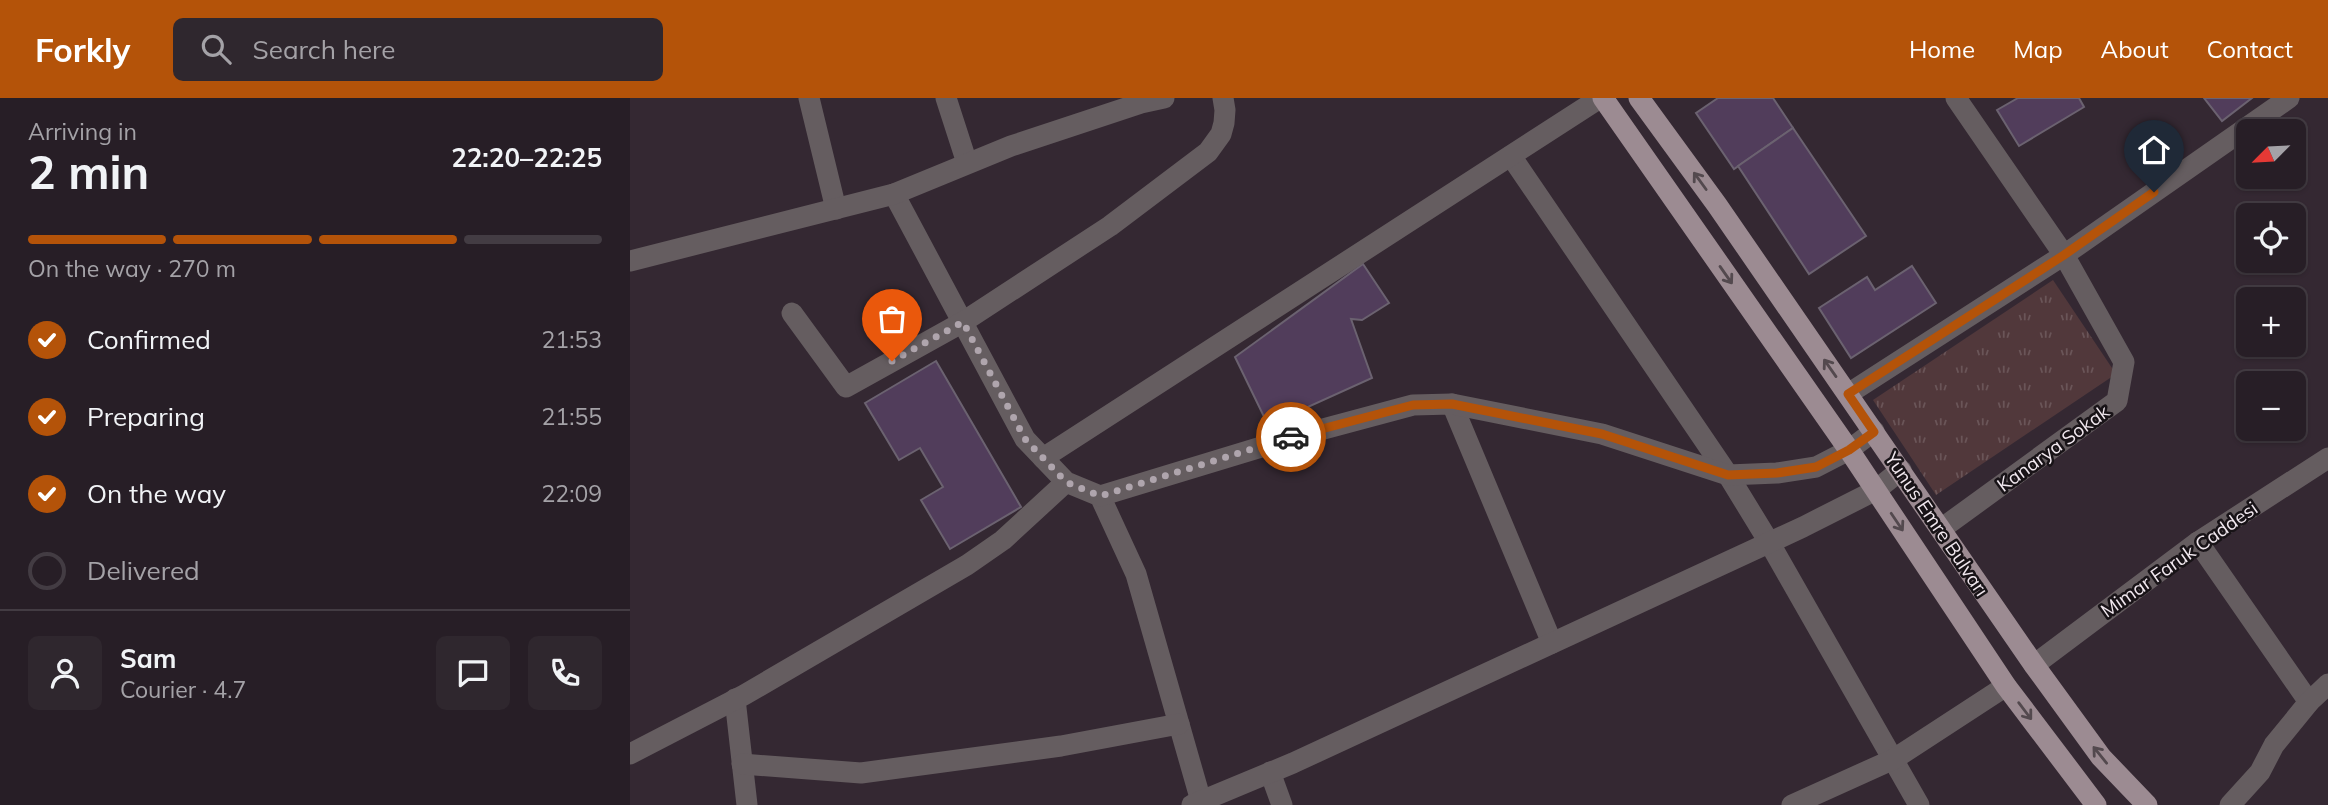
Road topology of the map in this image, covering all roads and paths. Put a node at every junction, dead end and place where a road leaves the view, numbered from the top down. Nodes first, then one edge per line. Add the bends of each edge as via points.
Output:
1 (809, 98) edge
2 (946, 98) edge
3 (1164, 98) edge
4 (1223, 98) edge
5 (1602, 98) edge
6 (1639, 98) edge
7 (1956, 98) edge
8 (2289, 98) edge
9 (1511, 156) junction
10 (967, 163) junction
11 (894, 194) junction
12 (836, 209) junction
13 (2064, 255) junction
14 (630, 261) edge
15 (792, 313) dead end
16 (963, 322) junction
17 (1848, 394) junction
18 (1452, 404) junction
19 (1874, 432) junction
20 (1849, 450) junction
21 (1043, 458) junction
22 (2328, 458) edge
23 (1901, 470) junction
24 (1728, 475) junction
25 (1066, 482) junction
26 (1876, 490) junction
27 (1100, 496) junction
28 (1941, 529) junction
29 (1769, 542) junction
30 (2197, 542) junction
31 (1552, 643) junction
32 (2034, 665) junction
33 (2328, 684) edge
34 (2006, 686) junction
35 (735, 699) junction
36 (2309, 702) junction
37 (1179, 724) junction
38 (630, 754) edge
39 (1894, 759) junction
40 (743, 764) junction
41 (1270, 772) junction
42 (1196, 803) edge
43 (747, 805) edge
44 (1282, 805) edge
45 (1792, 805) edge
46 (1919, 805) edge
47 (2096, 805) edge
48 (2147, 805) edge
49 (2230, 805) edge

1 - 12 street
2 - 10 street
3 - 10 street
4 - 16 street via 1221,134 1208,152 1110,226
5 - 9 street
5 -> 20 main road, Yunus Emre Bulvarı
17 -> 6 main road, Yunus Emre Bulvarı
7 - 13 street, Kanarya Sokak
8 - 13 street
9 - 21 street
9 - 24 street
10 - 11 street
11 - 12 street
11 - 16 street
12 - 14 street
13 - 17 street
13 - 28 street, Kanarya Sokak via 2124,362 2116,401
15 - 16 street via 846,387
16 - 21 street via 1025,439
17 - 19 main road, Yunus Emre Bulvarı
18 - 24 street via 1602,434
18 - 27 street via 1413,405
18 - 31 street
19 - 20 street
19 - 23 main road, Yunus Emre Bulvarı
20 - 24 street via 1816,467
20 - 26 main road, Yunus Emre Bulvarı
21 - 25 street
22 - 30 street, Mimar Faruk Caddesi
23 - 26 street
23 - 28 main road, Yunus Emre Bulvarı
24 - 29 street
25 - 27 street
25 - 35 street via 1003,540 967,565
26 - 29 street
26 -> 34 main road, Yunus Emre Bulvarı
27 - 37 street via 1136,574
28 - 32 main road, Yunus Emre Bulvarı
29 - 31 street
29 - 39 street
30 - 32 street, Mimar Faruk Caddesi
30 - 36 street
31 - 41 street
48 -> 32 main road, Yunus Emre Bulvarı via 2101,757
33 - 36 street
34 - 39 street
34 -> 47 main road, Yunus Emre Bulvarı
35 - 38 street
35 - 40 street
36 - 49 street via 2274,745 2260,772
37 - 40 street via 1061,746 861,773
37 - 42 street
39 - 45 street
39 - 46 street
40 - 43 street
41 - 42 street
41 - 44 street

